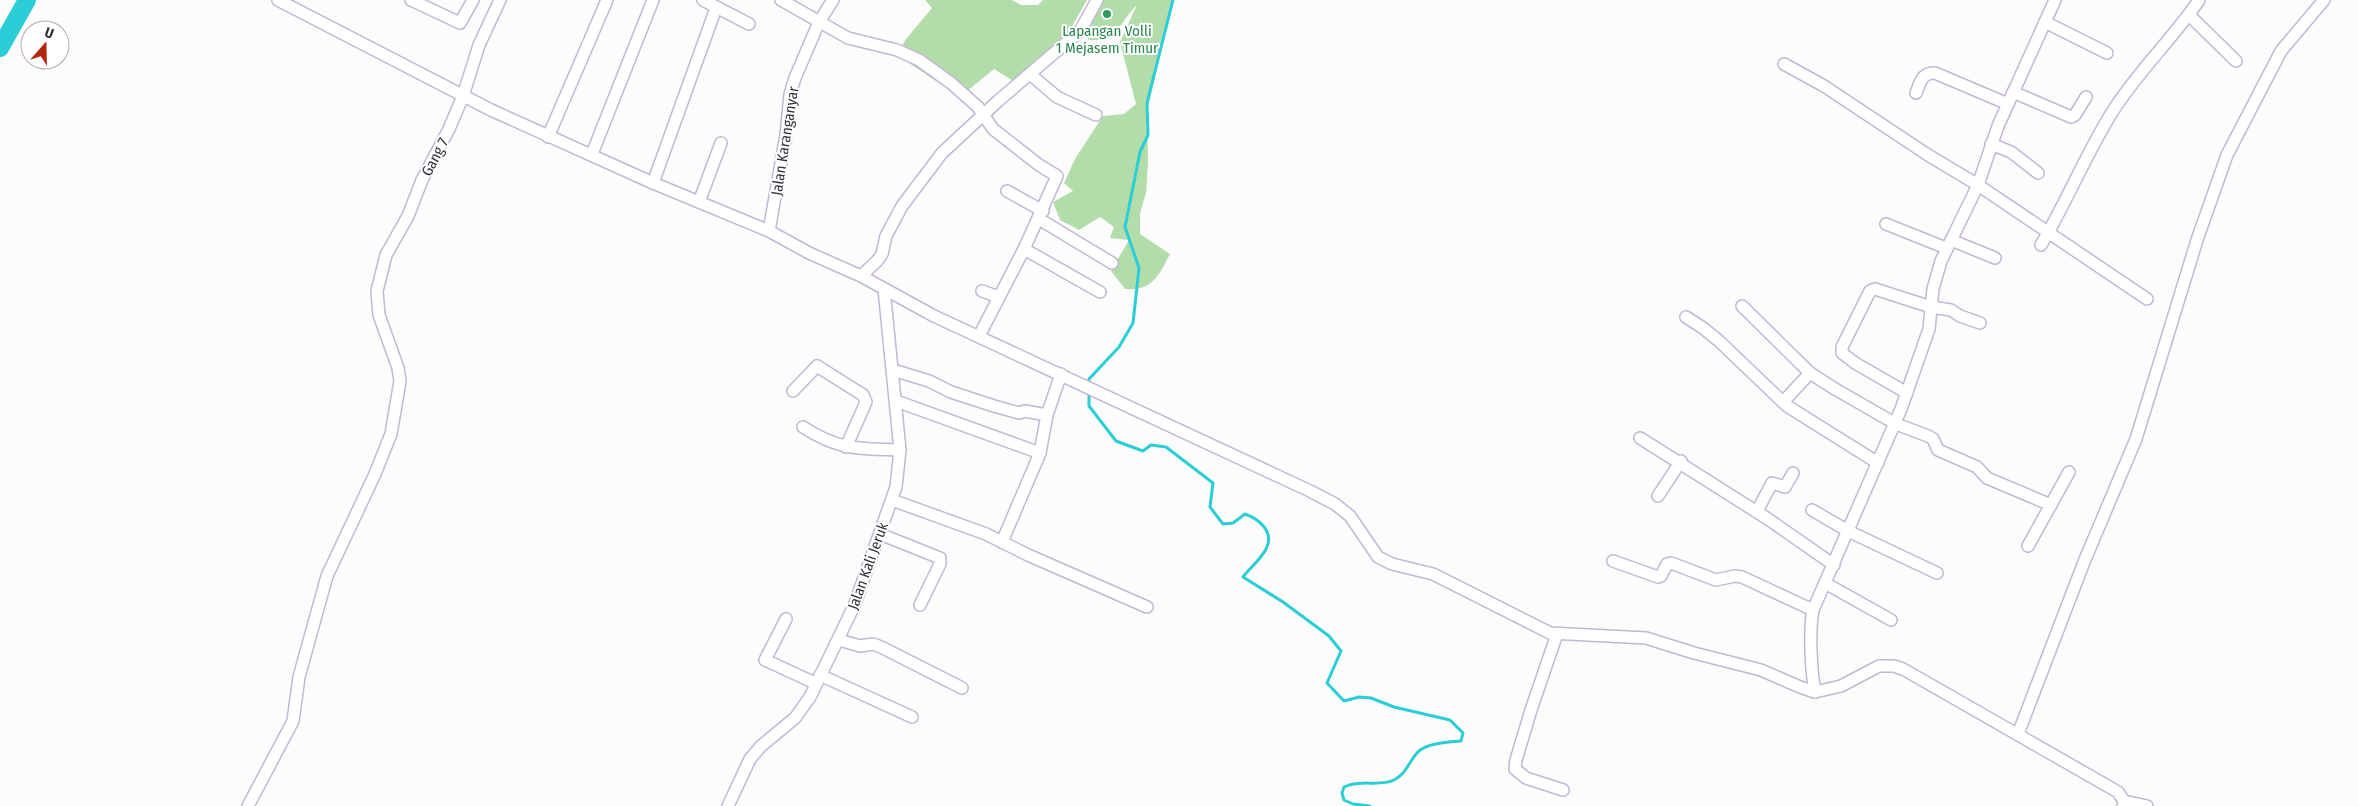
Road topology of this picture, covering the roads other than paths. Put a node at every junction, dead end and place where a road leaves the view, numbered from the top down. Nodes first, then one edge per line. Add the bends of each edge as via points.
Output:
1 (278, 0) edge
2 (411, 0) edge
3 (473, 0) edge
4 (500, 0) edge
5 (608, 0) edge
6 (653, 0) edge
7 (703, 0) edge
8 (781, 0) edge
9 (833, 0) edge
10 (1097, 0) edge
11 (2055, 0) edge
12 (2199, 0) edge
13 (2324, 0) edge
14 (292, 3) edge
15 (715, 12) junction
16 (2189, 15) junction
17 (819, 22) junction
18 (2045, 22) junction
19 (749, 24) dead end
20 (2107, 53) dead end
21 (2236, 61) dead end
22 (1784, 64) dead end
23 (1030, 74) junction
24 (2014, 92) junction
25 (1916, 93) dead end
26 (463, 96) junction
27 (2086, 97) dead end
28 (2008, 104) junction
29 (1096, 115) dead end
30 (983, 116) junction
31 (548, 136) junction
32 (721, 142) dead end
33 (1991, 144) junction
34 (592, 154) junction
35 (2038, 173) dead end
36 (653, 183) junction
37 (1978, 185) junction
38 (1007, 191) dead end
39 (699, 202) junction
40 (1041, 215) junction
41 (1886, 224) dead end
42 (2049, 230) junction
43 (769, 231) junction
44 (1949, 244) junction
45 (2041, 246) dead end
46 (1024, 249) junction
47 (1995, 258) dead end
48 (1112, 263) dead end
49 (871, 282) junction
50 (982, 291) dead end
51 (1100, 292) dead end
52 (999, 297) junction
53 (2147, 299) dead end
54 (1742, 306) dead end
55 (1931, 307) junction
56 (1686, 318) dead end
57 (1980, 323) dead end
58 (979, 336) junction
59 (893, 370) junction
60 (1810, 372) junction
61 (1061, 374) junction
62 (793, 391) dead end
63 (1907, 393) junction
64 (896, 401) junction
65 (1783, 402) junction
66 (1048, 416) junction
67 (1896, 424) junction
68 (803, 427) dead end
69 (1640, 438) dead end
70 (846, 447) junction
71 (900, 450) junction
72 (1040, 453) junction
73 (1681, 462) junction
74 (1878, 463) junction
75 (2069, 472) dead end
76 (1793, 473) dead end
77 (1658, 496) dead end
78 (892, 500) junction
79 (2051, 505) junction
80 (1812, 510) dead end
81 (1757, 511) junction
82 (1848, 531) junction
83 (880, 534) junction
84 (1002, 542) junction
85 (2028, 546) dead end
86 (1613, 561) dead end
87 (1834, 565) junction
88 (1937, 573) dead end
89 (1825, 583) junction
90 (920, 605) dead end
91 (1147, 607) dead end
92 (1813, 610) junction
93 (786, 619) dead end
94 (1891, 620) dead end
95 (1557, 634) junction
96 (838, 640) junction
97 (818, 679) junction
98 (962, 688) dead end
99 (1818, 691) junction
100 (912, 717) dead end
101 (2018, 734) junction
102 (1563, 790) dead end
103 (2123, 803) edge
104 (248, 806) edge
105 (728, 806) edge
106 (2147, 806) edge

1 - 14 street
2 - 3 street via 460,23
4 - 26 street, Gang 7 via 479,45
5 - 31 street
6 - 34 street
7 - 15 street
8 - 17 street
9 - 17 street, Jalan Karanganyar
10 - 23 street via 1081,29
11 - 18 street
12 - 16 street
13 - 101 street via 2280,51 2227,155 2197,240 2133,448 2084,562
14 - 26 street
15 - 19 street
15 - 36 street
16 - 21 street
16 - 42 street via 2111,113
17 - 30 street via 848,38 897,50 919,60 970,98
17 - 43 street, Jalan Karanganyar via 790,94
18 - 20 street
18 - 24 street
22 - 37 street via 1824,86
23 - 29 street via 1057,97
23 - 30 street
24 - 27 street via 2071,117 2075,116
24 - 28 street
25 - 28 street via 1924,75 1929,72
26 - 31 street
26 - 104 street, Gang 7 via 408,216 386,255 377,291 379,315 400,381 391,434 327,576 299,677 293,721
28 - 33 street
30 - 40 street via 993,129 1057,176
30 - 49 street via 942,153 902,206 886,236
31 - 34 street
32 - 39 street
33 - 35 street via 2011,152
33 - 37 street
34 - 36 street
36 - 39 street
37 - 42 street
37 - 44 street
38 - 40 street
39 - 43 street
40 - 46 street
40 - 48 street
41 - 44 street
42 - 45 street
42 - 53 street
43 - 49 street
44 - 47 street
44 - 55 street via 1936,275
46 - 51 street
46 - 52 street
49 - 58 street
49 - 59 street, Jalan Kali Jeruk
50 - 52 street
52 - 58 street
54 - 60 street
55 - 57 street via 1951,310
55 - 63 street via 1929,329
55 - 63 street via 1872,289 1842,347 1842,353 1855,363
56 - 65 street via 1719,341
58 - 61 street
59 - 64 street, Jalan Kali Jeruk
59 - 66 street via 994,406 1018,413 1024,411
60 - 65 street
60 - 67 street
61 - 66 street
61 - 95 street via 1335,504 1354,520 1374,552 1384,561 1433,574
62 - 70 street via 817,366 863,395 866,402
63 - 67 street
64 - 71 street, Jalan Kali Jeruk
64 - 72 street
65 - 74 street
66 - 72 street
67 - 74 street
67 - 79 street via 1928,436 1938,450 1977,467 1985,477
68 - 70 street via 827,441
69 - 73 street
70 - 71 street
71 - 78 street, Jalan Kali Jeruk
72 - 84 street
73 - 77 street
73 - 81 street
74 - 82 street
75 - 79 street
76 - 81 street via 1785,487 1772,483
78 - 83 street, Jalan Kali Jeruk
78 - 84 street
79 - 85 street
80 - 82 street
81 - 87 street
82 - 87 street
82 - 88 street
83 - 90 street via 940,558
83 - 96 street, Jalan Kali Jeruk
84 - 91 street
86 - 92 street via 1658,577 1671,563 1709,578 1742,578
87 - 89 street
89 - 92 street
89 - 94 street
92 - 99 street via 1813,680
93 - 97 street via 765,660
95 - 99 street via 1646,638 1760,670
95 - 102 street via 1516,765 1526,778
96 - 97 street, Jalan Kali Jeruk
96 - 98 street via 881,647
97 - 100 street
97 - 105 street, Jalan Kali Jeruk via 795,718 750,759
99 - 101 street via 1841,686 1879,666 1894,666 1912,673
101 - 103 street via 2118,792
103 - 106 street

